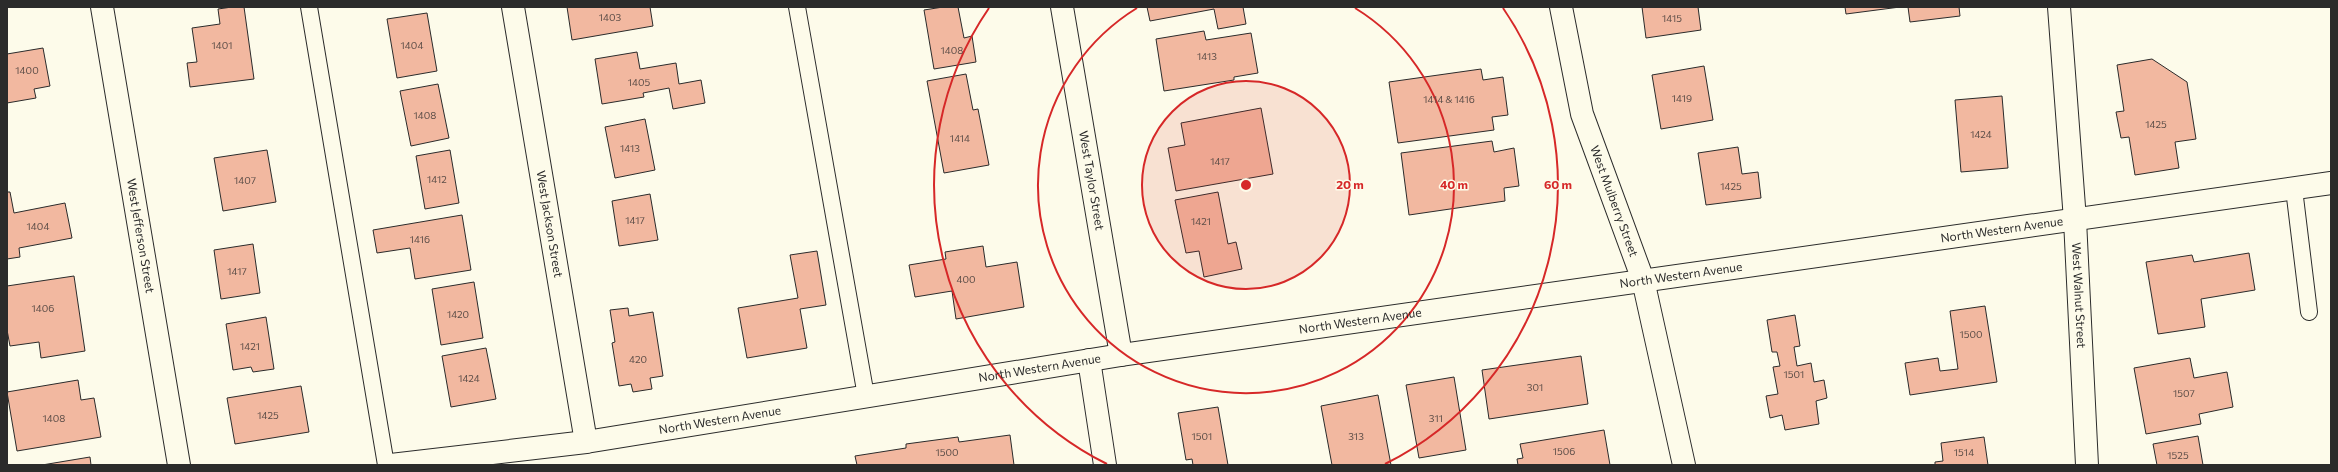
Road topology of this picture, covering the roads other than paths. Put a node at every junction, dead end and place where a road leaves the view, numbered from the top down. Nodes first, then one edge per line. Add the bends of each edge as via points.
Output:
1 (102, 7) edge
2 (309, 7) edge
3 (514, 7) edge
4 (797, 7) edge
5 (1062, 7) edge
6 (1561, 7) edge
7 (2059, 7) edge
8 (2331, 183) edge
9 (2294, 189) junction
10 (2075, 220) junction
11 (1643, 280) junction
12 (2309, 312) dead end
13 (1121, 355) junction
14 (1089, 360) junction
15 (866, 396) junction
16 (586, 442) junction
17 (179, 465) edge
18 (386, 465) edge
19 (391, 465) edge
20 (1106, 465) edge
21 (1684, 465) edge
22 (2087, 465) edge

1 - 17 street, West Jefferson Street
2 - 18 lane
3 - 16 street, West Jackson Street
4 - 15 lane
5 - 13 street, West Taylor Street
6 - 11 street, West Mulberry Street via 1582,114
7 - 10 street, West Walnut Street
8 - 9 street, North Western Avenue
9 - 10 street, North Western Avenue
9 - 12 lane
10 - 11 street, North Western Avenue
10 - 22 street, West Walnut Street
11 - 13 street, North Western Avenue
11 - 21 street, West Mulberry Street
13 - 14 street, North Western Avenue
14 - 15 street, North Western Avenue
14 - 20 street
15 - 16 street, North Western Avenue
16 - 19 street, North Western Avenue

